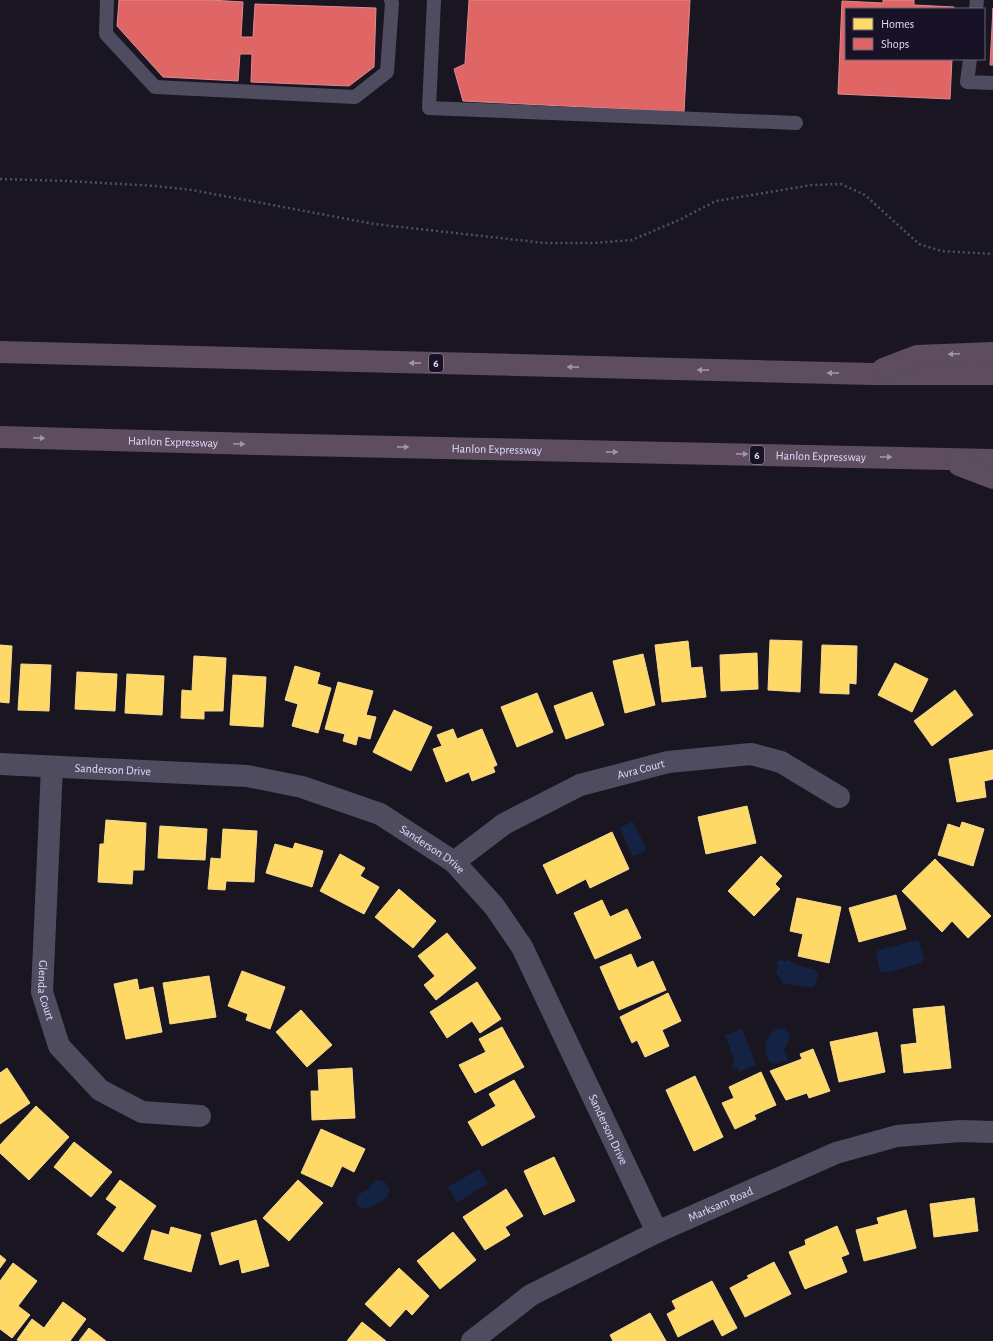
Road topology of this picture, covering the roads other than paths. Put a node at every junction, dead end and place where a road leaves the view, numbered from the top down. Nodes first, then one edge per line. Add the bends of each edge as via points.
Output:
1 (107, 0) edge
2 (391, 0) edge
3 (434, 0) edge
4 (970, 60) edge
5 (993, 83) edge
6 (796, 123) dead end
7 (0, 352) edge
8 (993, 353) edge
9 (872, 374) junction
10 (993, 374) edge
11 (0, 437) edge
12 (941, 458) junction
13 (993, 460) edge
14 (993, 478) edge
15 (0, 764) edge
16 (52, 767) junction
17 (840, 798) dead end
18 (454, 862) junction
19 (200, 1116) dead end
20 (993, 1132) edge
21 (657, 1232) junction
22 (472, 1341) edge

1 - 2 lane via 106,34 155,88 355,97 387,72
3 - 6 lane via 429,108
4 - 5 lane via 967,82
9 -> 7 highway, 6
8 -> 9 highway via 917,356
9 - 10 highway, 6
11 -> 12 highway, Hanlon Expressway / 6
12 - 13 highway, Hanlon Expressway / 6
12 - 14 highway
15 - 16 street, Sanderson Drive
16 - 18 street, Sanderson Drive via 247,776 302,787 380,814
16 - 19 street, Glenda Court via 42,992 59,1046 100,1090 142,1112
17 - 18 street, Avra Court via 781,762 750,754 668,762 580,785 504,824
18 - 21 street, Sanderson Drive via 494,906 522,947
20 - 21 street, Marksam Road via 962,1131 897,1136 836,1153
21 - 22 street, Marksam Road via 531,1295

